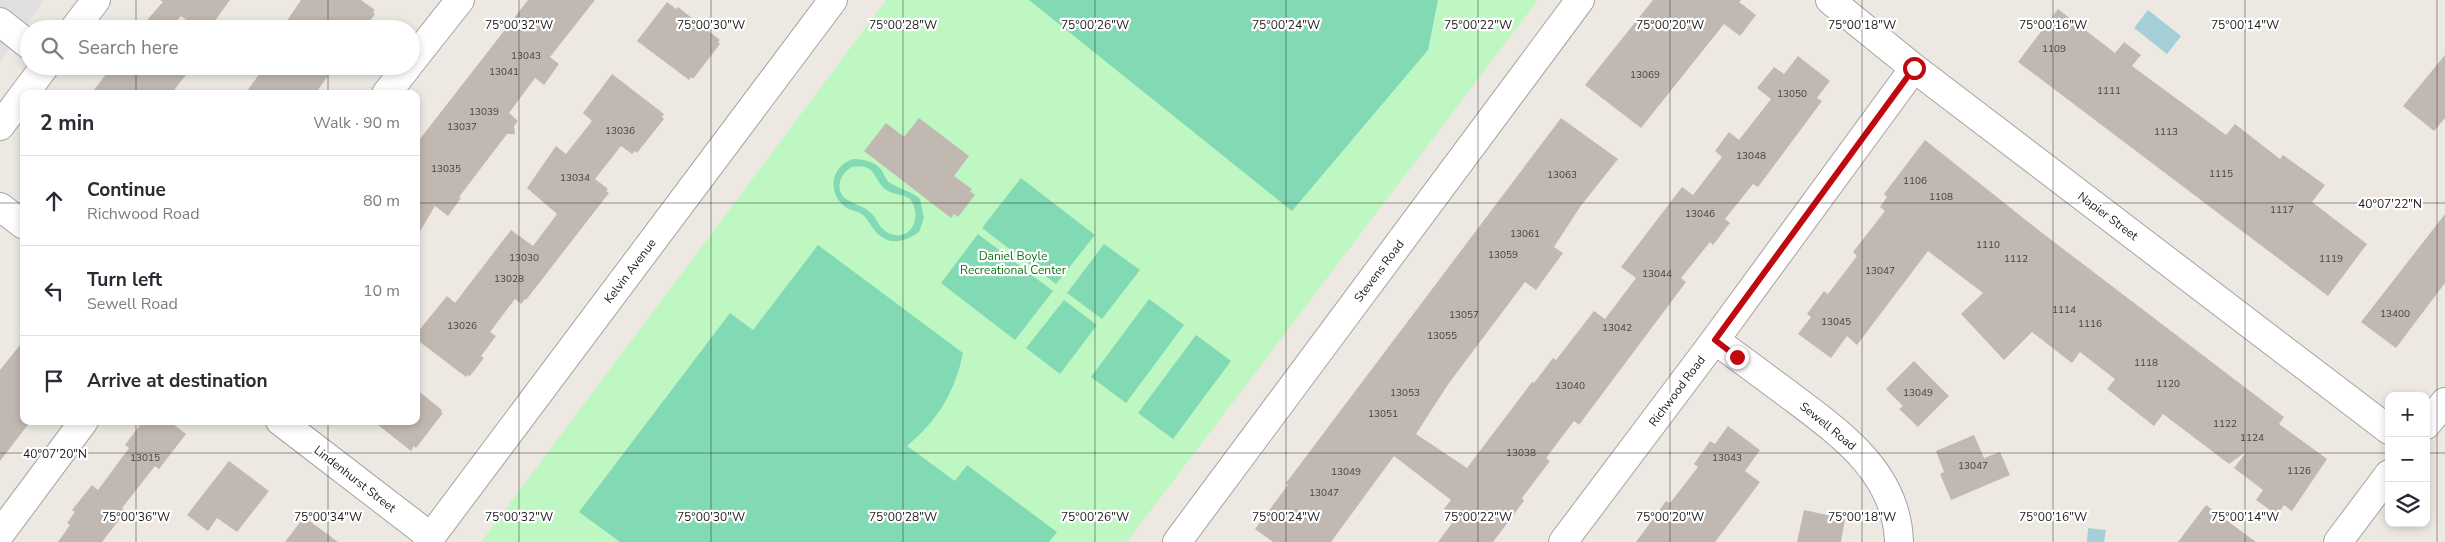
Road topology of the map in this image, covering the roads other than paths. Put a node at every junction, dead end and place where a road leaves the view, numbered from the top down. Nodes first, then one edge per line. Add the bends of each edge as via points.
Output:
1 (96, 0) edge
2 (460, 0) edge
3 (833, 0) edge
4 (1580, 0) edge
5 (1830, 0) edge
6 (81, 20) edge
7 (0, 22) edge
8 (20, 38) edge
9 (420, 51) edge
10 (1914, 68) junction
11 (38, 75) edge
12 (401, 75) edge
13 (27, 90) edge
14 (389, 90) edge
15 (20, 99) edge
16 (0, 126) edge
17 (0, 208) edge
18 (20, 222) edge
19 (1715, 340) junction
20 (2445, 402) edge
21 (2430, 420) edge
22 (81, 425) edge
23 (285, 425) edge
24 (2385, 427) edge
25 (2385, 479) edge
26 (0, 534) edge
27 (429, 540) edge
28 (1177, 542) edge
29 (1563, 542) edge
30 (1899, 542) edge
31 (2338, 542) edge

1 - 6 street
2 - 9 street
3 - 27 street, Kelvin Avenue
4 - 28 street, Stevens Road
5 - 10 street, Napier Street
7 - 8 street
10 - 19 street, Richwood Road
10 - 24 street, Napier Street
11 - 13 street
12 - 14 street
15 - 16 street
17 - 18 street
19 - 29 street, Richwood Road
19 - 30 street, Sewell Road via 1837,431 1860,452 1879,476 1891,506
20 - 21 street
22 - 26 street
23 - 27 street, Lindenhurst Street
25 - 31 street

